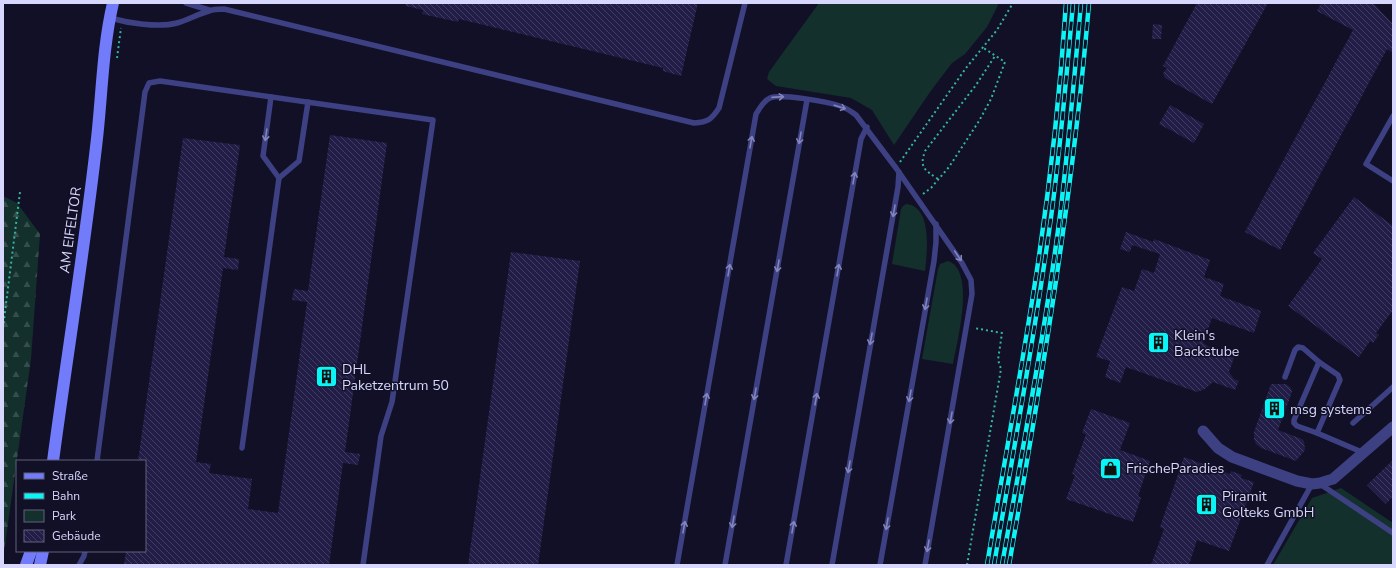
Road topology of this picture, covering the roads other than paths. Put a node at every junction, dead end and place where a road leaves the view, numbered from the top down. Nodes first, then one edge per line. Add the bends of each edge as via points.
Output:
1 (113, 3) edge
2 (186, 3) edge
3 (745, 3) edge
4 (210, 10) junction
5 (110, 18) junction
6 (271, 97) junction
7 (807, 100) junction
8 (308, 102) junction
9 (1393, 116) edge
10 (867, 127) junction
11 (898, 170) junction
12 (279, 178) junction
13 (1393, 181) edge
14 (936, 223) junction
15 (1319, 362) junction
16 (1285, 377) dead end
17 (1393, 387) edge
18 (1353, 423) dead end
19 (1393, 427) edge
20 (1203, 431) dead end
21 (1318, 433) junction
22 (242, 448) dead end
23 (1364, 454) junction
24 (53, 460) edge
25 (97, 460) edge
26 (1316, 484) junction
27 (1393, 533) edge
28 (32, 552) edge
29 (43, 552) edge
30 (85, 552) edge
31 (26, 565) edge
32 (40, 565) edge
33 (79, 565) edge
34 (363, 565) edge
35 (677, 565) edge
36 (726, 565) edge
37 (786, 565) edge
38 (832, 565) edge
39 (880, 565) edge
40 (925, 565) edge
41 (1267, 565) edge

1 - 5 main road, AM EIFELTOR
2 - 4 lane
3 - 4 lane via 719,108 714,116 704,123 694,124 224,9
4 - 5 lane via 164,25
5 - 24 main road, AM EIFELTOR via 96,153
6 - 8 lane
6 -> 12 lane via 263,156
6 - 25 lane via 160,81 149,83 144,100
7 -> 10 lane via 851,111
35 -> 7 lane via 756,114 762,104 770,98 781,96
7 -> 36 lane
8 - 12 lane via 299,161
8 - 34 lane via 432,120 392,402 381,436
9 - 13 lane via 1366,164
10 - 11 lane
37 -> 10 lane via 861,139
11 - 14 lane
11 -> 38 lane via 897,195
12 - 22 lane
14 -> 39 lane via 934,261
14 -> 40 lane via 968,271 972,294
15 - 16 lane via 1303,348 1298,347
15 - 21 lane via 1338,375 1340,380
15 - 21 lane via 1294,420 1296,426
17 - 18 lane
19 - 23 street
20 - 26 street via 1218,448 1232,457 1297,481
21 - 23 lane
23 - 26 street via 1333,479
26 - 27 lane
26 - 41 lane
28 - 31 main road
29 - 32 main road
30 - 33 lane

